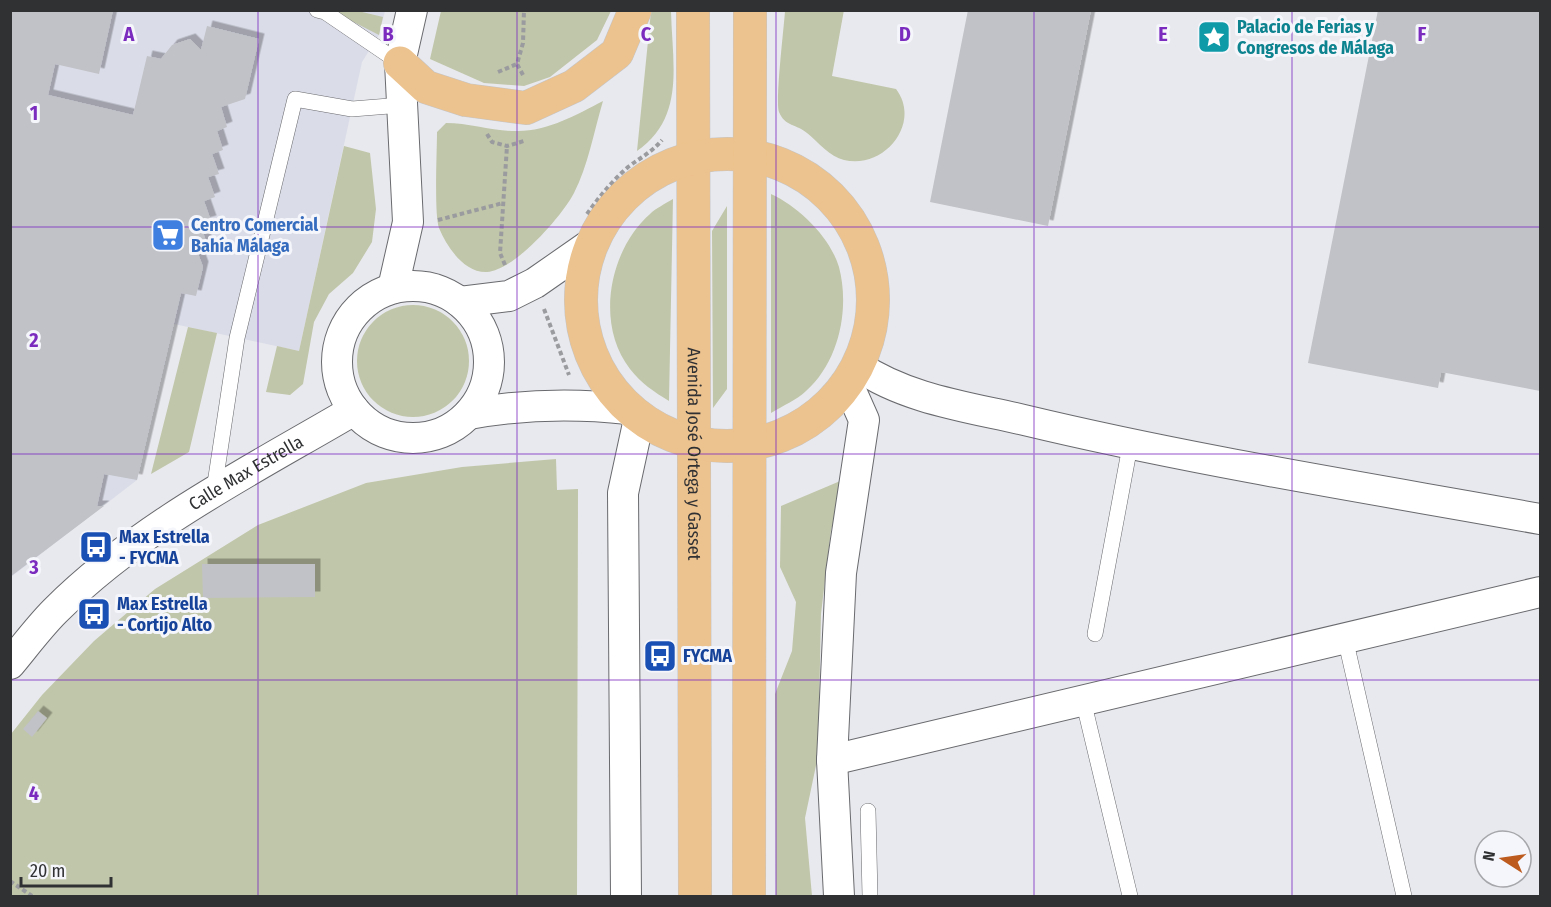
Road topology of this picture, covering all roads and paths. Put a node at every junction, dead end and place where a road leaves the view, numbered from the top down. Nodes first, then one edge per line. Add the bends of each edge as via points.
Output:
1 (317, 10) edge
2 (524, 10) edge
3 (635, 10) edge
4 (693, 10) edge
5 (750, 10) edge
6 (412, 11) edge
7 (400, 63) junction
8 (517, 64) dead end
9 (402, 105) junction
10 (507, 146) dead end
11 (750, 154) junction
12 (693, 156) junction
13 (504, 202) junction
14 (408, 222) junction
15 (591, 244) junction
16 (393, 288) junction
17 (522, 289) junction
18 (460, 302) junction
19 (853, 375) junction
20 (354, 410) junction
21 (469, 414) junction
22 (633, 414) junction
23 (693, 443) junction
24 (750, 445) junction
25 (1130, 446) junction
26 (214, 490) junction
27 (1540, 519) edge
28 (1540, 591) edge
29 (1095, 634) dead end
30 (1345, 638) junction
31 (10, 663) edge
32 (1083, 700) junction
33 (832, 760) junction
34 (868, 811) dead end
35 (10, 881) edge
36 (32, 897) edge
37 (626, 897) edge
38 (695, 897) edge
39 (749, 897) edge
40 (839, 897) edge
41 (870, 897) edge
42 (1130, 897) edge
43 (1404, 897) edge

1 - 7 lane
2 - 8 path via 523,43
3 - 7 main road via 617,53 574,86 526,108 466,100 426,87
4 - 12 main road, Avenida José Ortega y Gasset
5 - 11 main road
6 - 7 street
7 - 9 street
9 - 14 street
9 - 26 lane via 352,109 295,99 237,338
10 - 13 path
11 - 12 main road via 721,152
11 - 19 main road via 782,163 805,175 834,198 857,232 871,272 873,318
11 - 24 main road
12 - 15 main road via 663,167 635,185 611,209
12 - 23 main road, Avenida José Ortega y Gasset
13 - 14 path via 438,220
13 - 17 path via 500,253
14 - 16 street
15 - 17 street
15 - 22 main road via 580,292 586,341 607,385
16 - 18 street via 428,287
16 - 20 street via 372,298 354,314 342,335 337,358 339,382
17 - 18 street via 509,296
18 - 21 street via 476,319 486,341 489,367 483,392
19 - 24 main road via 817,416 791,432
19 - 25 street
19 - 33 street via 864,420 841,573
20 - 21 street via 379,430 397,437 416,438 454,427
20 - 26 street, Calle Max Estrella
21 - 22 street via 579,403
22 - 23 main road
22 - 37 street via 622,493
23 - 24 main road
23 - 38 main road, Avenida José Ortega y Gasset
24 - 39 main road
25 - 27 street
25 - 29 lane
26 - 31 street, Calle Max Estrella via 76,592
28 - 30 street
30 - 32 street
30 - 43 lane
32 - 33 street
32 - 42 lane
33 - 40 street
34 - 41 lane
35 - 36 path

